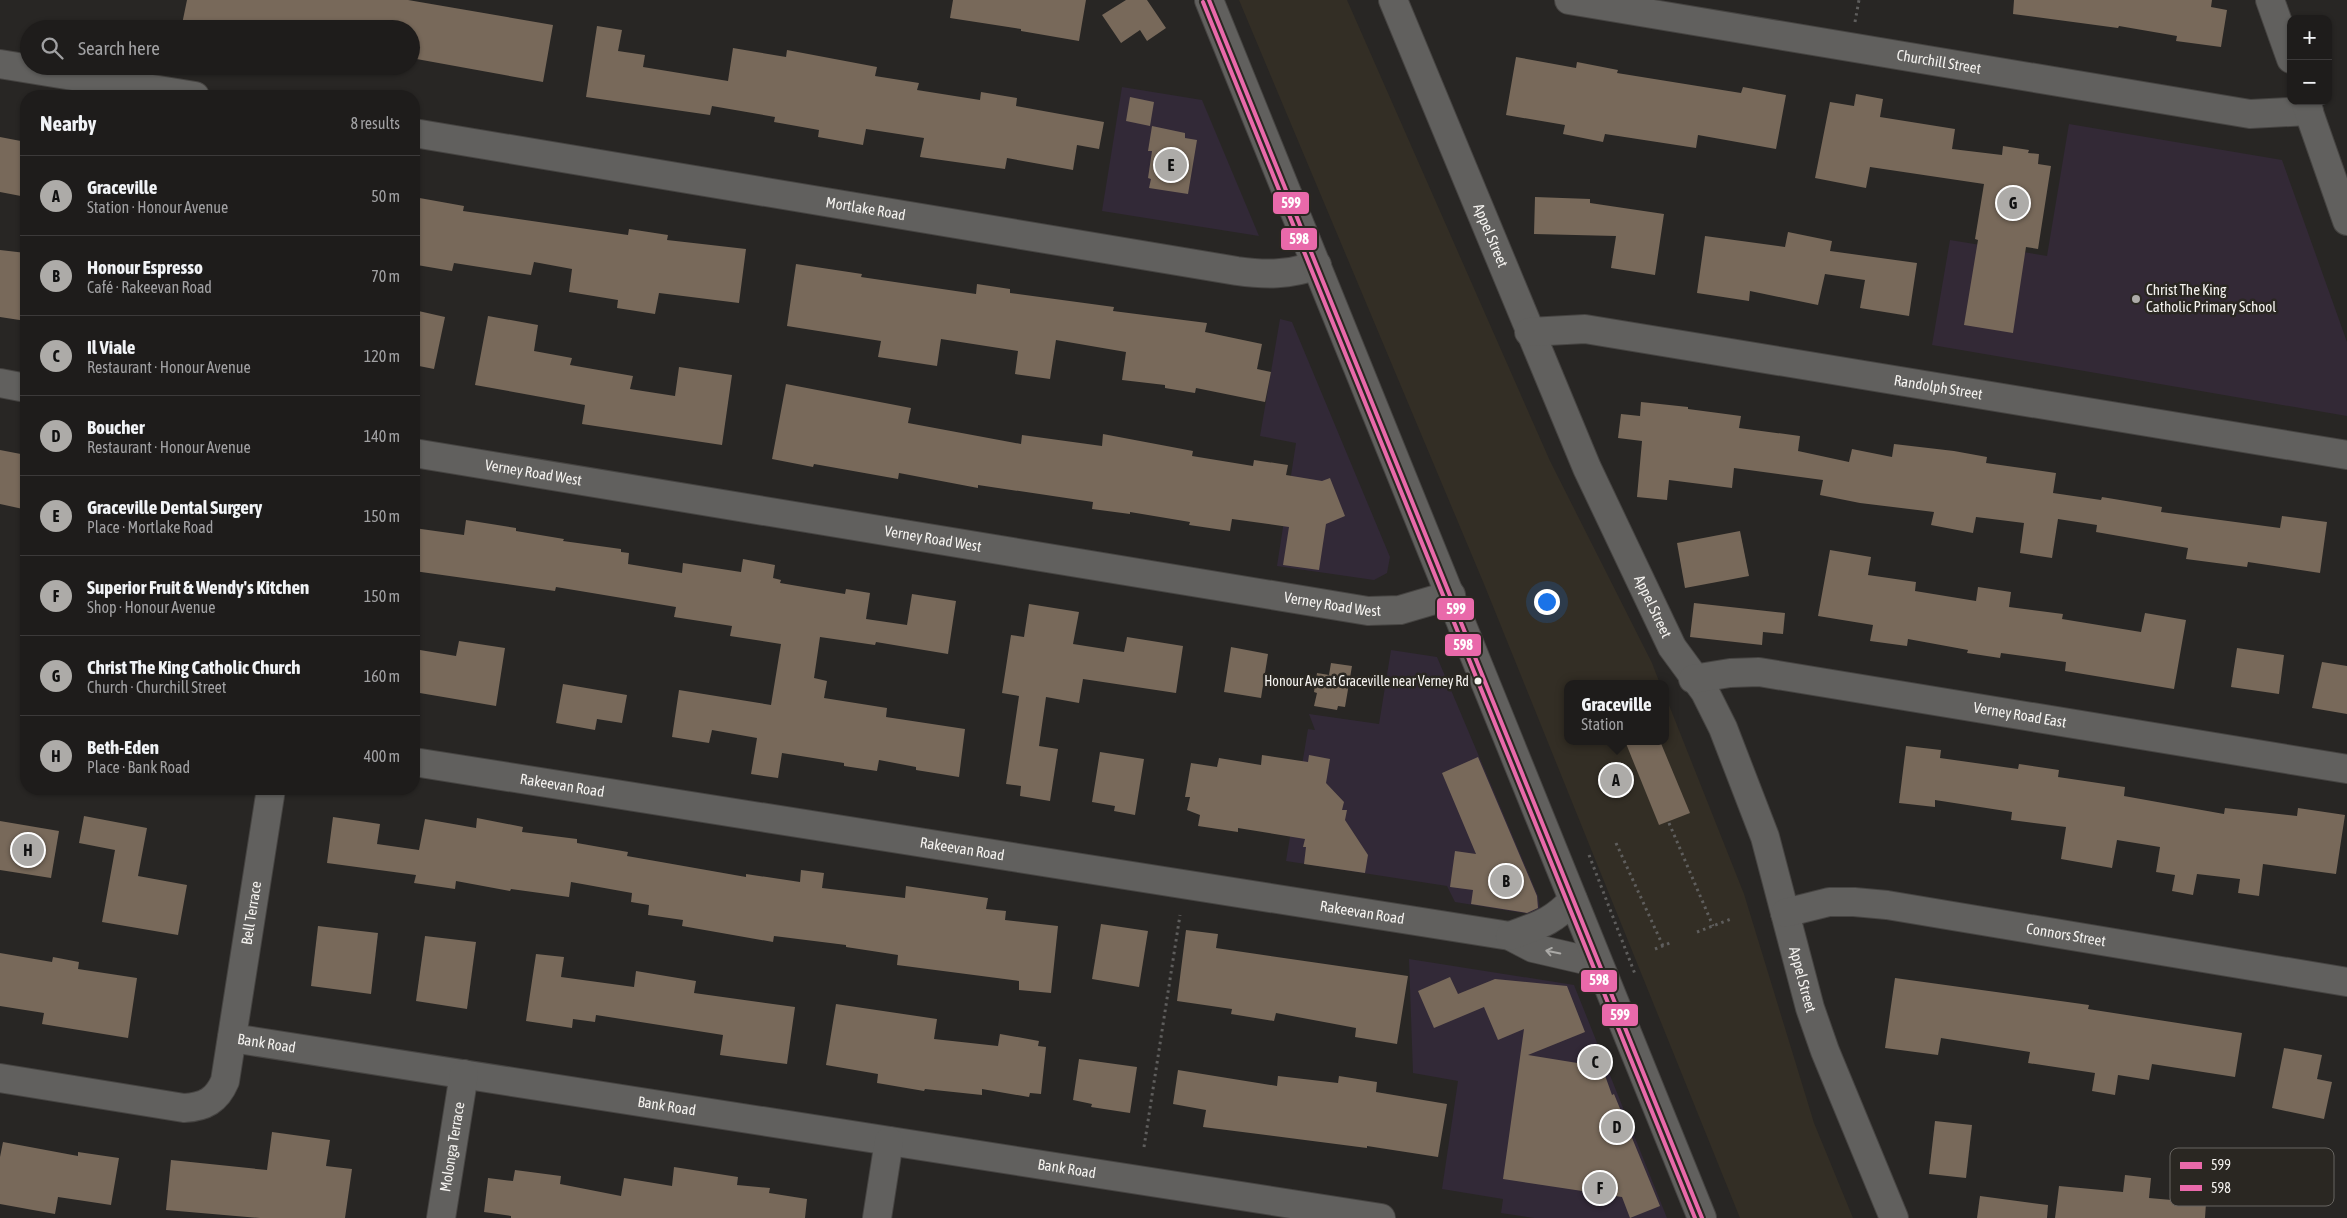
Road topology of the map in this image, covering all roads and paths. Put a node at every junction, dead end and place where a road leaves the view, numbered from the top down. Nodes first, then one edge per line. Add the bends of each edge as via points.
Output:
1 (1209, 0) edge
2 (1393, 0) edge
3 (1569, 0) edge
4 (2270, 0) edge
5 (2287, 48) edge
6 (0, 64) edge
7 (20, 67) edge
8 (67, 75) edge
9 (158, 90) edge
10 (2307, 106) edge
11 (420, 134) edge
12 (2347, 221) edge
13 (1317, 265) junction
14 (1529, 332) junction
15 (0, 384) edge
16 (20, 387) edge
17 (420, 454) edge
18 (2347, 455) edge
19 (1451, 596) junction
20 (1694, 679) junction
21 (420, 763) edge
22 (2347, 769) edge
23 (270, 795) edge
24 (1669, 823) dead end
25 (1616, 843) dead end
26 (1589, 855) dead end
27 (1573, 900) junction
28 (1786, 913) junction
29 (1180, 915) dead end
30 (1731, 919) dead end
31 (1713, 926) junction
32 (1697, 932) dead end
33 (1510, 936) junction
34 (1672, 942) dead end
35 (1663, 946) junction
36 (1655, 949) dead end
37 (1598, 964) junction
38 (1635, 974) dead end
39 (2347, 982) edge
40 (232, 1038) junction
41 (464, 1074) junction
42 (0, 1078) edge
43 (889, 1141) junction
44 (1144, 1147) dead end
45 (1313, 1213) edge
46 (441, 1218) edge
47 (877, 1218) edge
48 (1381, 1218) edge
49 (1702, 1218) edge
50 (1894, 1218) edge

1 - 13 street
2 - 14 street, Appel Street
3 - 10 street, Churchill Street via 2250,114
4 - 5 street
6 - 7 street
8 - 9 street
10 - 12 street
11 - 13 street, Mortlake Road via 1262,275 1290,274
13 - 19 street
14 - 18 street, Randolph Street via 1585,329
14 - 20 street, Appel Street via 1586,468 1672,647
15 - 16 street
17 - 19 street, Verney Road West via 1368,611 1400,610
19 - 27 street
20 - 22 street, Verney Road East via 1759,672
20 - 28 street, Appel Street via 1714,708 1750,797
21 - 33 street, Rakeevan Road
23 - 40 street, Bell Terrace
24 - 31 path
25 - 35 path
26 - 38 path
27 - 33 street, Rakeevan Road via 1549,922
27 - 37 street
28 - 39 street, Connors Street via 1829,902 1887,905
28 - 50 street, Appel Street via 1824,1051
29 - 44 path
30 - 31 path
31 - 32 path
37 -> 33 street, Rakeevan Road via 1533,948
34 - 35 path
35 - 36 path
37 - 49 street
40 - 41 street, Bank Road
40 - 42 street, Bank Road via 222,1088 217,1096 201,1107 175,1107
41 - 43 street, Bank Road
41 - 46 street, Molonga Terrace
43 - 45 street, Bank Road
43 - 47 street
45 - 48 street, Bank Road

